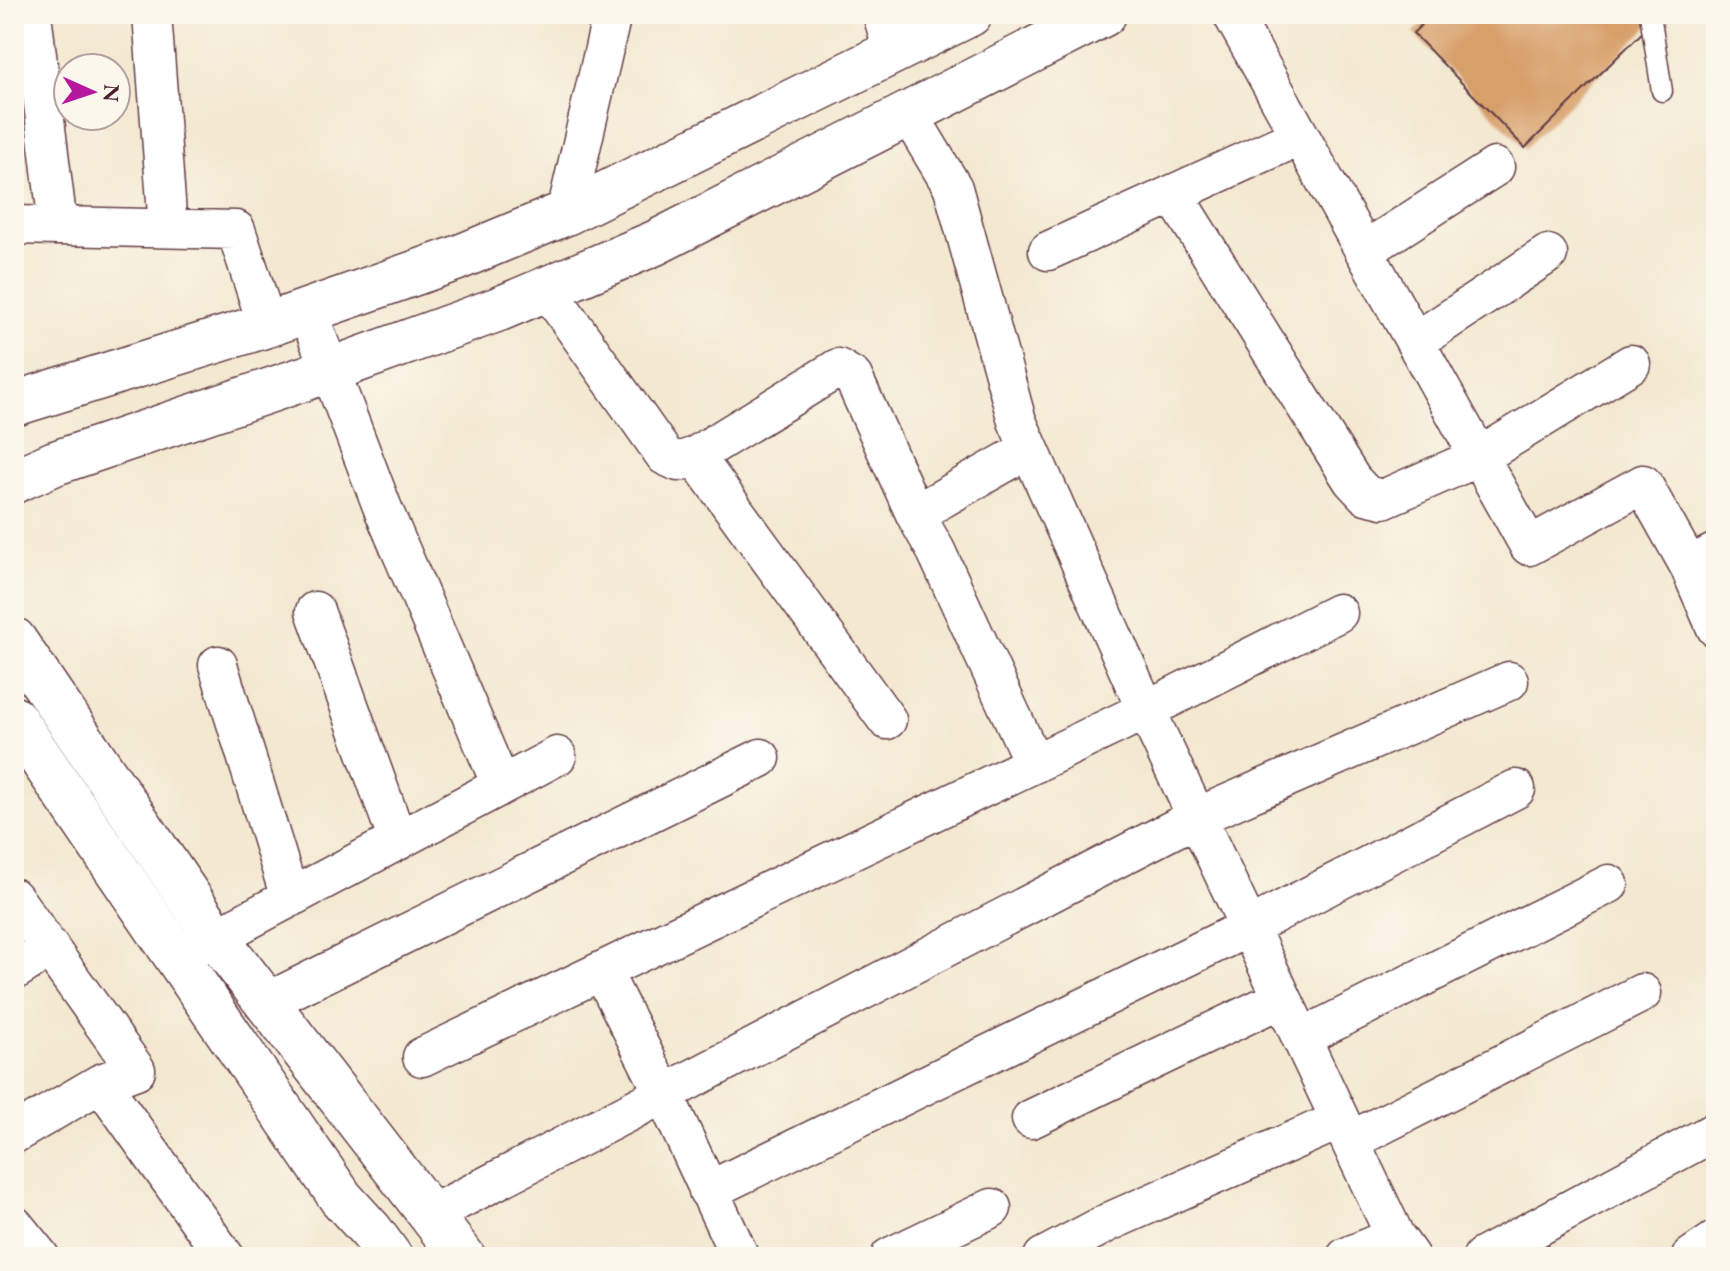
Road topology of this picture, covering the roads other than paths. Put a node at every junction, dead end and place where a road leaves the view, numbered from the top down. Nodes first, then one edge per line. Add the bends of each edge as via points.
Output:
1 (32, 14) edge
2 (152, 14) edge
3 (612, 14) edge
4 (970, 14) edge
5 (1104, 14) edge
6 (1232, 14) edge
7 (1650, 14) edge
8 (888, 32) edge
9 (1662, 91) dead end
10 (908, 113) junction
11 (1300, 136) junction
12 (1495, 167) dead end
13 (1173, 194) junction
14 (566, 213) junction
15 (14, 225) edge
16 (58, 226) junction
17 (168, 228) junction
18 (1048, 251) dead end
19 (1364, 251) junction
20 (1548, 254) dead end
21 (547, 289) junction
22 (307, 310) junction
23 (267, 325) junction
24 (1415, 342) junction
25 (1631, 364) dead end
26 (330, 370) junction
27 (14, 404) edge
28 (1029, 449) junction
29 (695, 456) junction
30 (1479, 457) junction
31 (14, 481) edge
32 (915, 514) junction
33 (1702, 559) edge
34 (315, 611) dead end
35 (1338, 613) dead end
36 (1716, 628) edge
37 (14, 640) edge
38 (218, 665) dead end
39 (1509, 681) dead end
40 (1146, 710) junction
41 (14, 719) edge
42 (887, 720) dead end
43 (557, 756) dead end
44 (761, 758) dead end
45 (1034, 764) junction
46 (501, 785) junction
47 (1516, 789) dead end
48 (1197, 817) junction
49 (398, 841) junction
50 (1609, 884) dead end
51 (14, 898) edge
52 (290, 898) junction
53 (1249, 927) junction
54 (216, 937) junction
55 (50, 948) junction
56 (177, 958) junction
57 (14, 971) edge
58 (602, 971) junction
59 (1642, 993) dead end
60 (1282, 998) junction
61 (267, 1002) junction
62 (1301, 1038) junction
63 (422, 1057) dead end
64 (101, 1083) junction
65 (664, 1094) junction
66 (1031, 1119) dead end
67 (1345, 1131) junction
68 (1716, 1131) edge
69 (14, 1134) edge
70 (708, 1191) junction
71 (992, 1208) dead end
72 (432, 1214) junction
73 (14, 1225) edge
74 (1716, 1240) edge
75 (1403, 1246) edge
76 (40, 1257) edge
77 (225, 1257) edge
78 (390, 1257) edge
79 (463, 1257) edge
80 (740, 1257) edge
81 (890, 1257) edge
82 (1043, 1257) edge
83 (1346, 1257) edge
84 (1482, 1257) edge
85 (1691, 1257) edge

1 - 16 street
2 - 17 street
3 - 14 street
4 - 8 street
5 - 10 street
6 - 11 street
7 - 9 lane
8 - 14 street
10 - 21 street via 655,243
10 - 28 street via 953,188
11 - 13 street
11 - 19 street
12 - 19 street
13 - 18 street
13 - 30 street via 1366,495 1383,499
14 - 22 street via 455,259
15 - 16 street
16 - 17 street
17 - 23 street via 236,230
19 - 24 street
20 - 24 street
21 - 26 street
21 - 29 street via 665,456 678,462
22 - 23 street
22 - 26 street
23 - 27 street
24 - 30 street
25 - 30 street
26 - 31 street
26 - 46 street
28 - 32 street
28 - 40 street
29 - 32 street via 838,368 853,377
29 - 42 street
30 - 33 street via 1529,546 1643,484
32 - 45 street
33 - 36 street
34 - 49 street
35 - 40 street
37 - 54 street
38 - 52 street
39 - 48 street
40 - 45 street
40 - 48 street
41 - 56 street
43 - 46 street
44 - 61 street
45 - 58 street
46 - 49 street
47 - 53 street
48 - 53 street
48 - 65 street
49 - 52 street
50 - 62 street
51 - 55 street
52 - 54 street
53 - 60 street
53 - 70 street
54 - 56 street
54 - 61 street
55 - 57 street
55 - 64 street via 136,1070
56 - 78 street via 341,1198
58 - 63 street
58 - 65 street
59 - 67 street
60 - 62 street
60 - 66 street
61 - 72 street
62 - 67 street
64 - 69 street
64 - 77 street
65 - 70 street
65 - 72 street
67 - 75 street
67 - 82 street via 1111,1221
68 - 84 street
70 - 80 street
71 - 81 street
72 - 79 street
73 - 76 street
74 - 85 street
75 - 83 street

